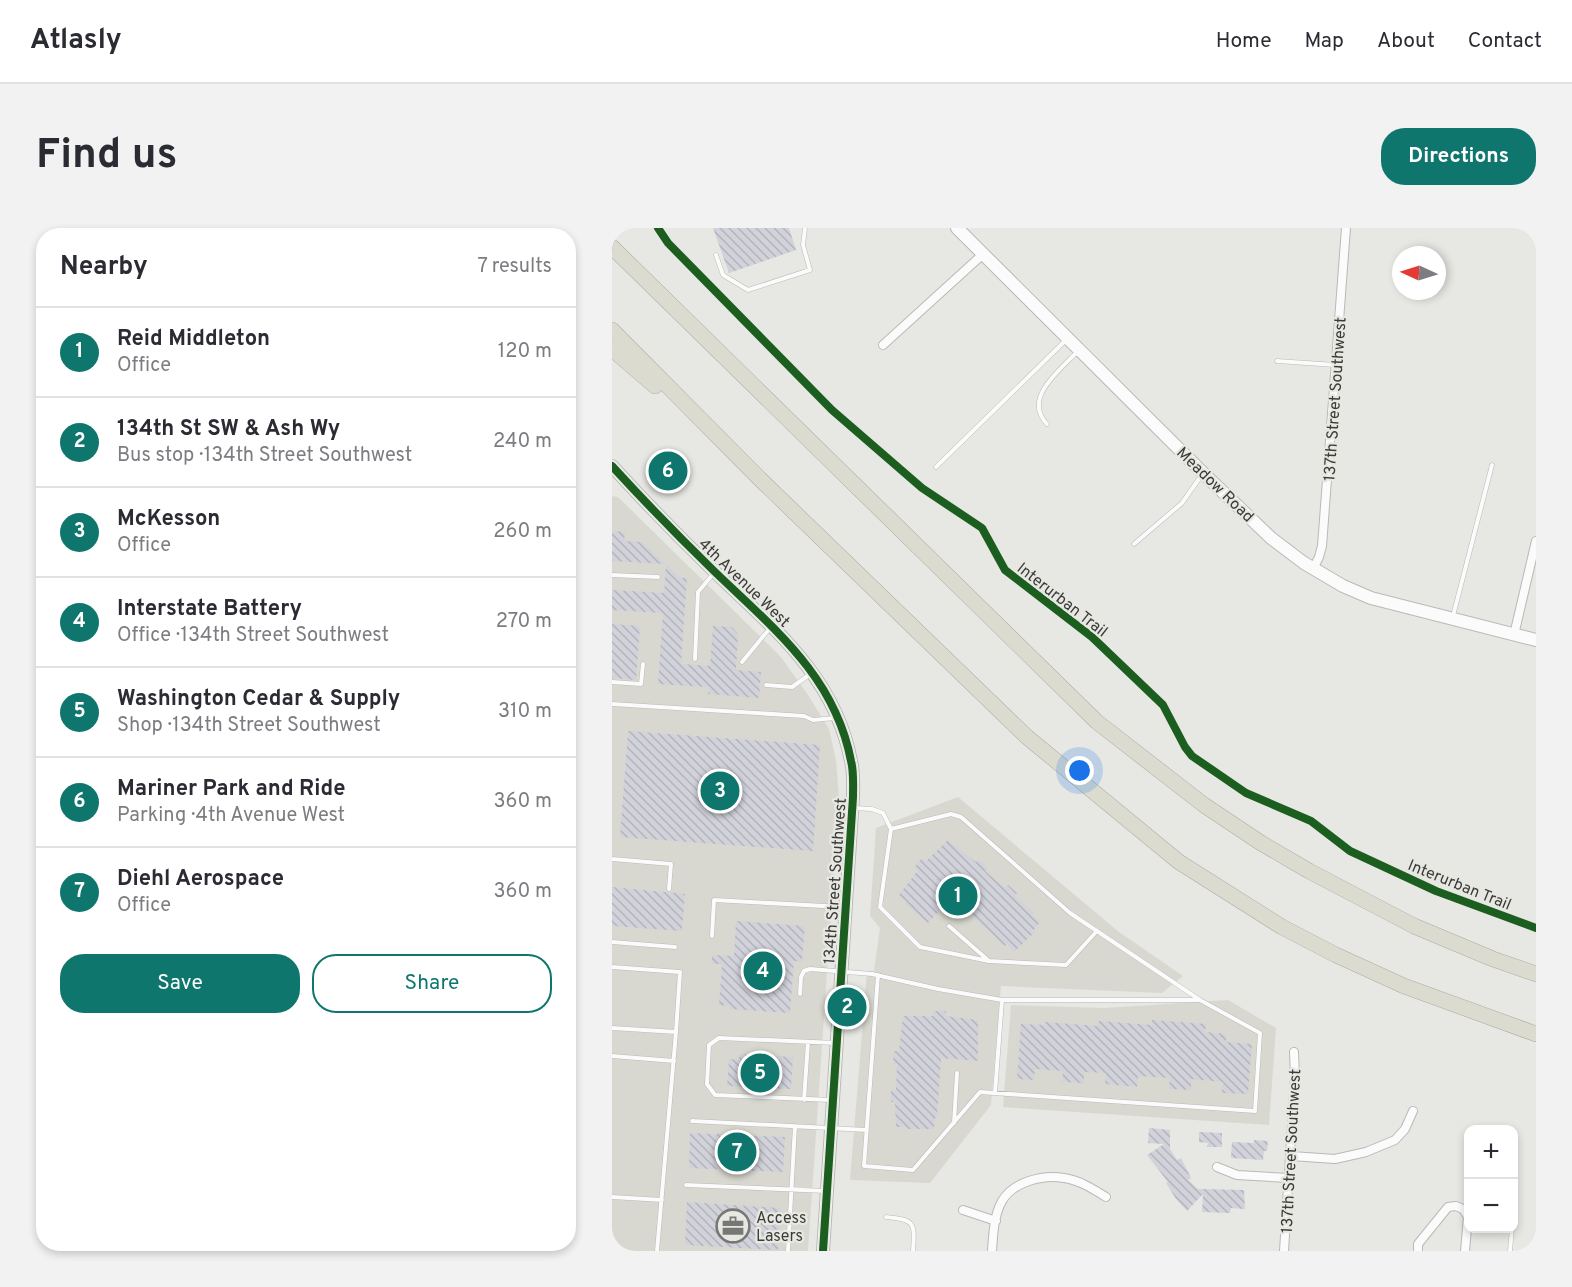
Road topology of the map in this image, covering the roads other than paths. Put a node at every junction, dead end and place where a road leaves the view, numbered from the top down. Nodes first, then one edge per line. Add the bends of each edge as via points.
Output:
1 (805, 228) edge
2 (957, 228) edge
3 (1346, 228) edge
4 (612, 247) edge
5 (716, 255) dead end
6 (982, 255) junction
7 (612, 330) edge
8 (1067, 339) junction
9 (883, 345) dead end
10 (612, 349) edge
11 (1079, 350) junction
12 (1277, 361) dead end
13 (1337, 365) junction
14 (1047, 424) dead end
15 (1492, 465) dead end
16 (612, 466) edge
17 (936, 467) dead end
18 (1202, 472) junction
19 (762, 481) junction
20 (1536, 541) edge
21 (1134, 544) dead end
22 (1313, 569) junction
23 (715, 572) junction
24 (612, 575) edge
25 (658, 577) dead end
26 (1452, 620) junction
27 (771, 627) junction
28 (1514, 635) junction
29 (1536, 640) edge
30 (694, 659) dead end
31 (742, 662) dead end
32 (643, 664) dead end
33 (812, 672) junction
34 (612, 682) edge
35 (766, 685) dead end
36 (612, 704) edge
37 (840, 723) junction
38 (853, 808) junction
39 (891, 830) junction
40 (612, 859) edge
41 (669, 889) dead end
42 (846, 907) junction
43 (949, 926) dead end
44 (1096, 932) junction
45 (712, 936) dead end
46 (612, 942) edge
47 (675, 947) dead end
48 (989, 961) junction
49 (612, 967) edge
50 (842, 971) junction
51 (1536, 974) edge
52 (878, 975) junction
53 (800, 994) dead end
54 (1002, 1000) junction
55 (1200, 1000) junction
56 (612, 1028) edge
57 (676, 1032) junction
58 (1536, 1034) edge
59 (808, 1042) junction
60 (837, 1043) junction
61 (1294, 1052) dead end
62 (612, 1056) edge
63 (674, 1061) junction
64 (957, 1073) dead end
65 (994, 1094) junction
66 (804, 1100) junction
67 (833, 1100) junction
68 (1413, 1111) dead end
69 (692, 1121) dead end
70 (954, 1124) junction
71 (795, 1126) junction
72 (831, 1128) junction
73 (867, 1130) junction
74 (1291, 1156) junction
75 (1217, 1167) dead end
76 (1289, 1178) junction
77 (686, 1185) dead end
78 (792, 1190) junction
79 (827, 1191) junction
80 (612, 1197) edge
81 (1106, 1197) dead end
82 (662, 1200) junction
83 (963, 1210) dead end
84 (886, 1217) dead end
85 (996, 1221) junction
86 (1512, 1233) edge
87 (657, 1251) edge
88 (788, 1251) edge
89 (823, 1251) edge
90 (914, 1251) edge
91 (992, 1251) edge
92 (1284, 1251) edge
93 (1418, 1251) edge
94 (1465, 1251) edge
95 (1510, 1251) edge

1 - 5 lane via 803,245 810,270 748,290 723,275
2 - 6 street, Meadow Road
3 - 13 street, 137th Street Southwest
4 - 51 highway via 1098,722 1204,805 1309,871 1414,926
6 - 8 street, Meadow Road
6 - 9 street
7 - 19 highway
8 - 11 street, Meadow Road
8 - 17 lane
10 - 19 highway
11 - 14 lane via 1037,401 1039,416
11 - 18 street, Meadow Road
12 - 13 lane
13 - 22 street, 137th Street Southwest via 1322,546
15 - 26 lane
16 - 23 street, 4th Avenue West
18 - 21 lane via 1182,503
18 - 22 street, Meadow Road via 1271,538
19 - 58 highway via 1027,737 1179,862 1282,927 1336,955 1404,986
20 - 28 street
22 - 26 street, Meadow Road via 1371,598
23 - 27 street, 4th Avenue West
23 - 30 lane via 698,592
24 - 25 lane
26 - 28 street, Meadow Road
27 - 31 lane
27 - 33 street, 4th Avenue West via 797,651
28 - 29 street, Meadow Road
32 - 34 lane via 641,684
33 - 35 lane via 792,687
33 - 37 street, 4th Avenue West
36 - 37 lane via 804,716
37 - 38 street, 134th Street Southwest via 852,762
38 - 39 lane via 872,808 883,813
38 - 42 street, 134th Street Southwest
39 - 44 lane via 951,814 961,817
39 - 48 lane via 880,907 920,947
40 - 41 lane via 671,864
42 - 45 lane via 714,900
42 - 50 street, 134th Street Southwest
43 - 48 lane
44 - 48 lane via 1066,965
44 - 55 lane
46 - 47 lane
49 - 57 lane via 680,972
50 - 52 lane
50 - 53 lane via 804,971
50 - 60 street, 134th Street Southwest
52 - 54 lane
52 - 73 lane
54 - 55 lane
54 - 65 lane
55 - 65 lane via 1260,1033 1255,1111
56 - 57 lane
57 - 63 lane
59 - 60 lane
59 - 66 lane
59 - 66 lane via 719,1038 709,1045 707,1084 715,1095
60 - 67 street, 134th Street Southwest
61 - 74 street, 137th Street Southwest
62 - 63 lane
63 - 82 lane
64 - 70 lane
65 - 70 lane via 981,1092
66 - 67 lane
67 - 72 street, 134th Street Southwest
68 - 74 street via 1395,1140 1366,1152 1335,1159
69 - 71 lane
70 - 73 lane via 913,1170 864,1166
71 - 72 lane
71 - 78 lane
72 - 73 lane
72 - 79 street, 134th Street Southwest
74 - 76 street, 137th Street Southwest
75 - 76 street via 1237,1175
76 - 92 street, 137th Street Southwest
77 - 78 lane
78 - 79 lane
78 - 88 lane
79 - 89 street, 134th Street Southwest
80 - 82 lane
81 - 85 street via 1063,1177 1035,1179 1013,1187 1001,1202
82 - 87 lane
83 - 85 street
84 - 90 lane via 910,1222 915,1231
85 - 91 street
86 - 95 lane
93 - 94 street via 1418,1244 1448,1207 1460,1206 1468,1217

